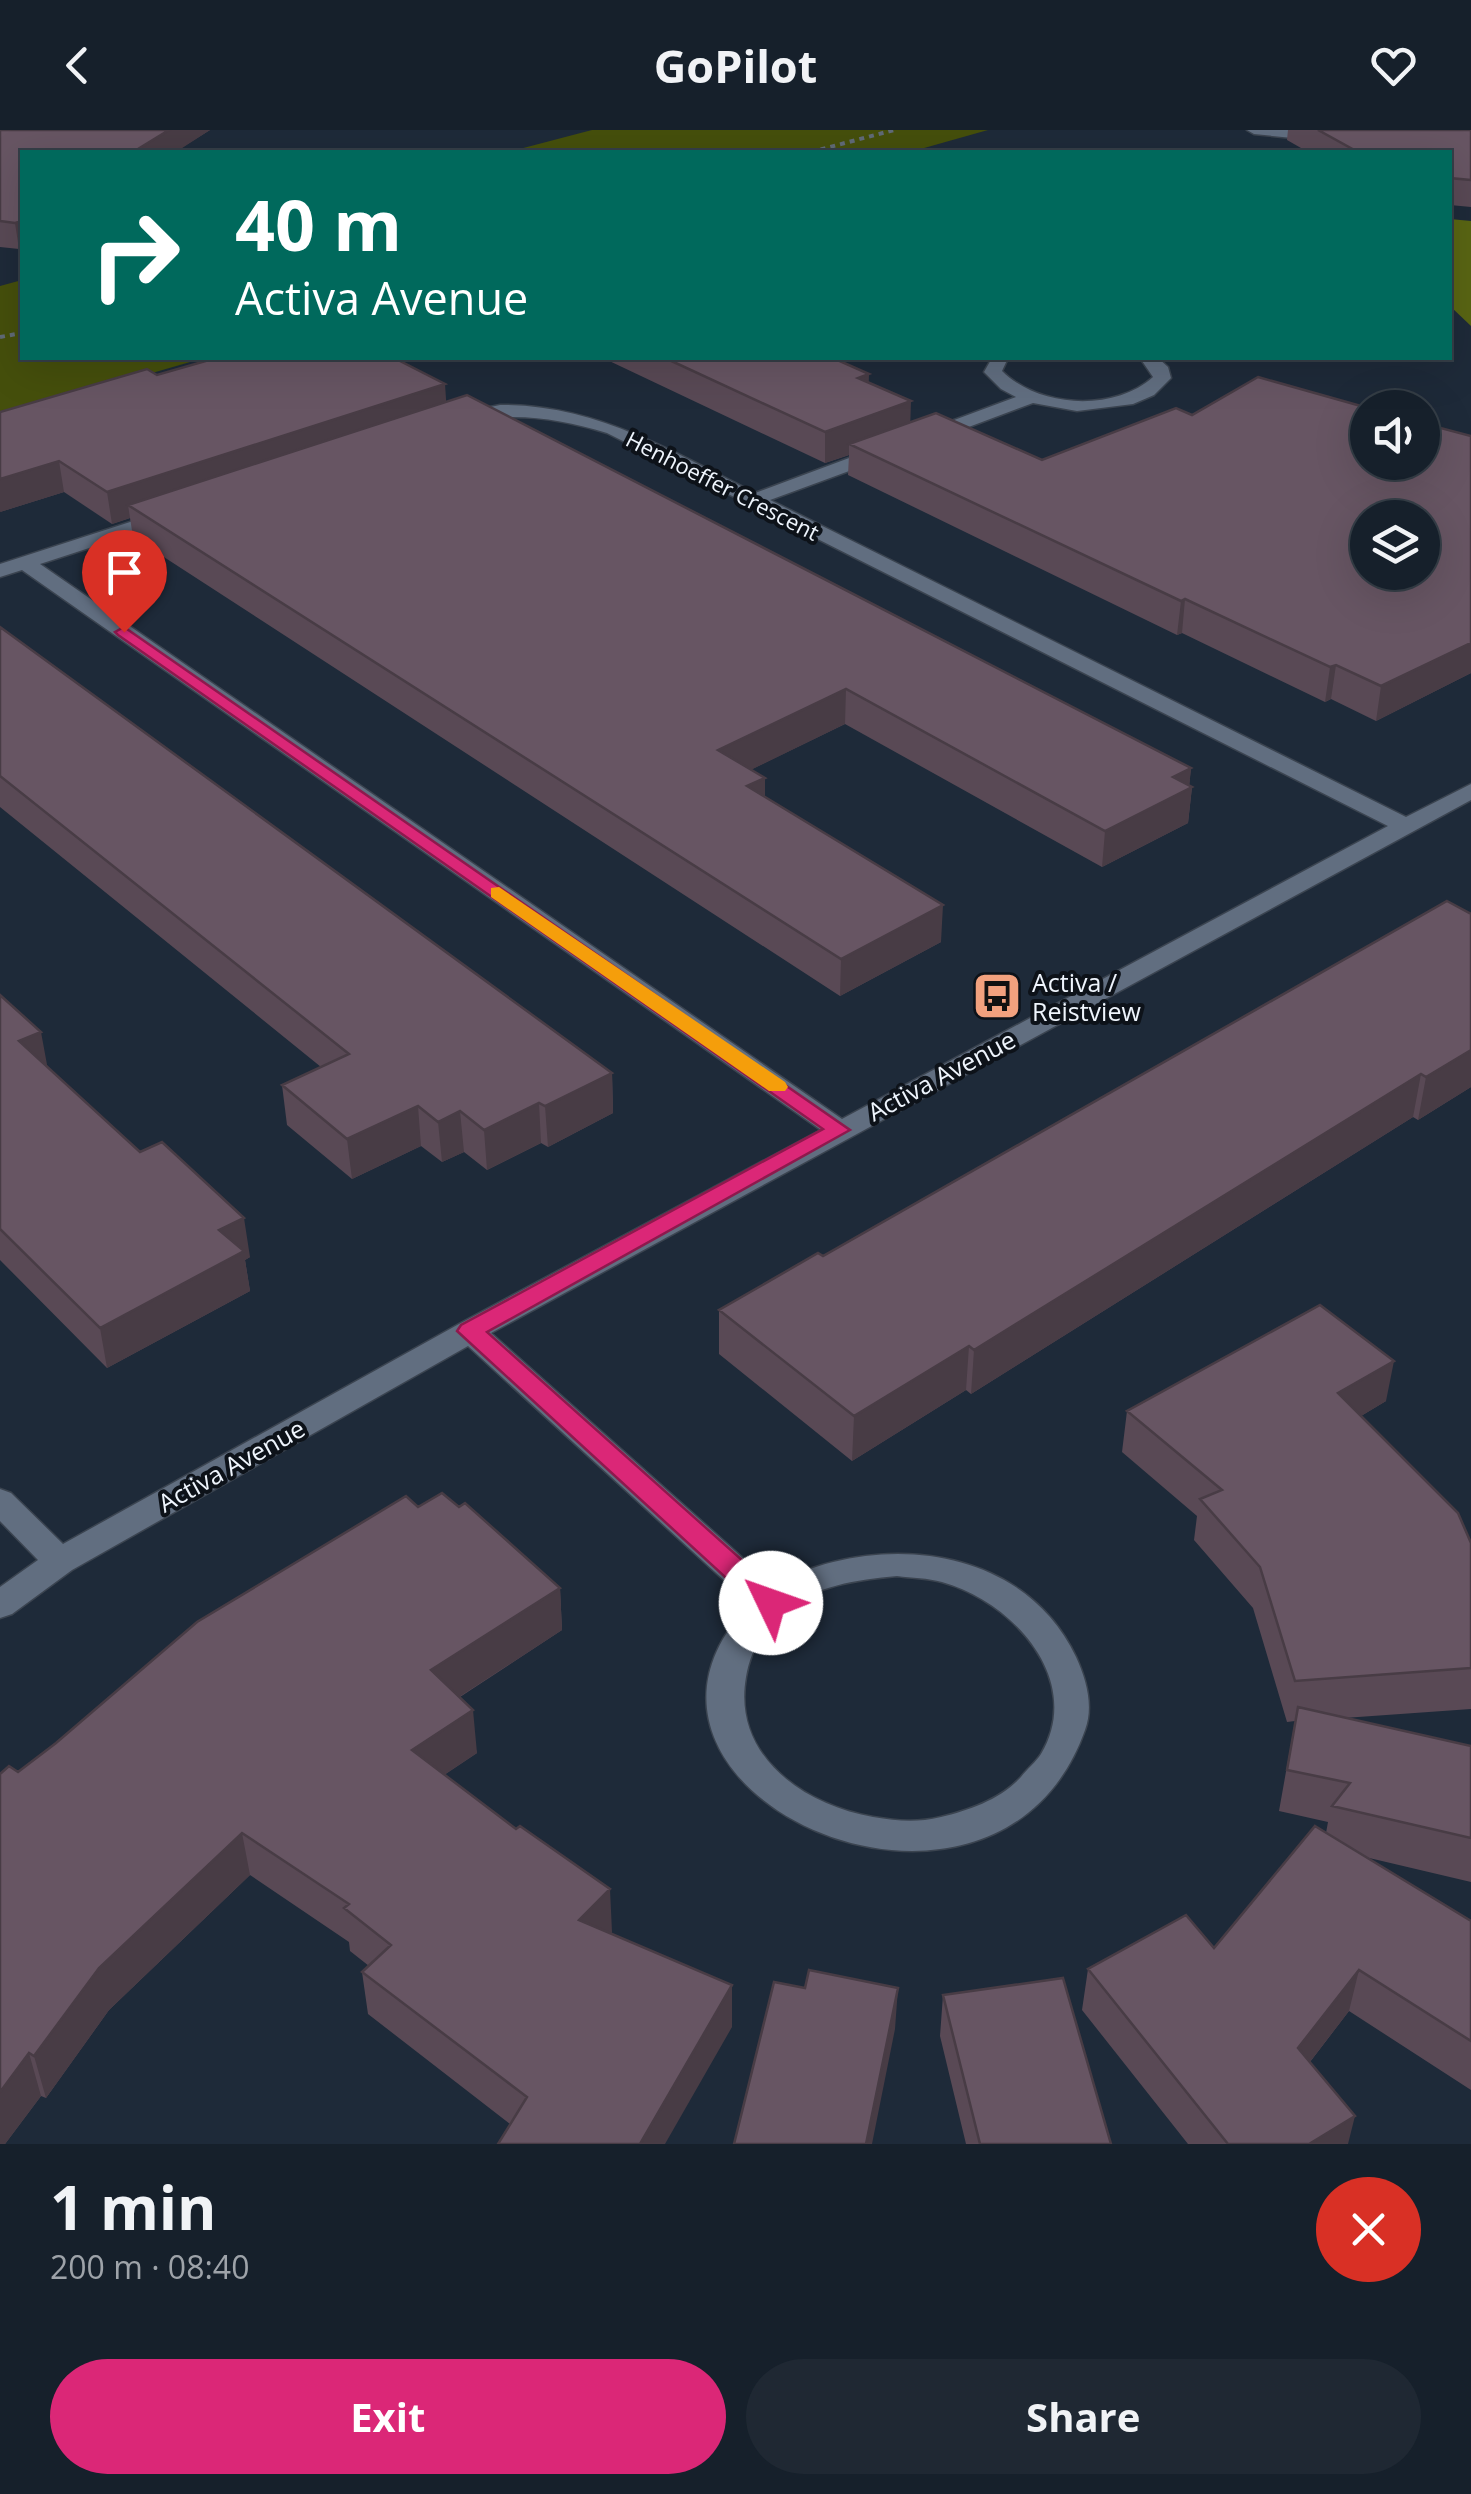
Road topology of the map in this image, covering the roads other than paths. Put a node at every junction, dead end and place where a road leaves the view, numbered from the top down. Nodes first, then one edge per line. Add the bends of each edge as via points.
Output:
1 (1254, 130) edge
2 (1342, 138) edge
3 (999, 360) edge
4 (1151, 360) edge
5 (1031, 398) junction
6 (435, 427) edge
7 (753, 500) junction
8 (188, 509) edge
9 (25, 563) junction
10 (0, 571) edge
11 (1471, 791) edge
12 (1406, 826) junction
13 (839, 1130) junction
14 (470, 1331) junction
15 (0, 1501) edge
16 (60, 1561) junction
17 (771, 1603) junction
18 (0, 1605) edge

1 - 2 street
3 - 5 street via 994,372 1001,383
4 - 5 street via 1162,378 1135,399 1089,405
5 - 7 street
6 - 7 street, Henhoeffer Crescent via 509,411 572,416
7 - 12 street, Henhoeffer Crescent
8 - 9 street
9 - 10 street
9 - 13 street
11 - 12 street, Activa Avenue
12 - 13 street, Activa Avenue
13 - 14 street, Activa Avenue
14 - 16 street, Activa Avenue
14 - 17 street
15 - 16 street
16 - 18 street, Activa Avenue
17 - 17 street via 738,1640 723,1703 738,1749 780,1798 834,1826 916,1838 978,1826 1022,1802 1058,1763 1073,1720 1069,1672 1043,1628 1002,1594 954,1572 897,1564 840,1570

